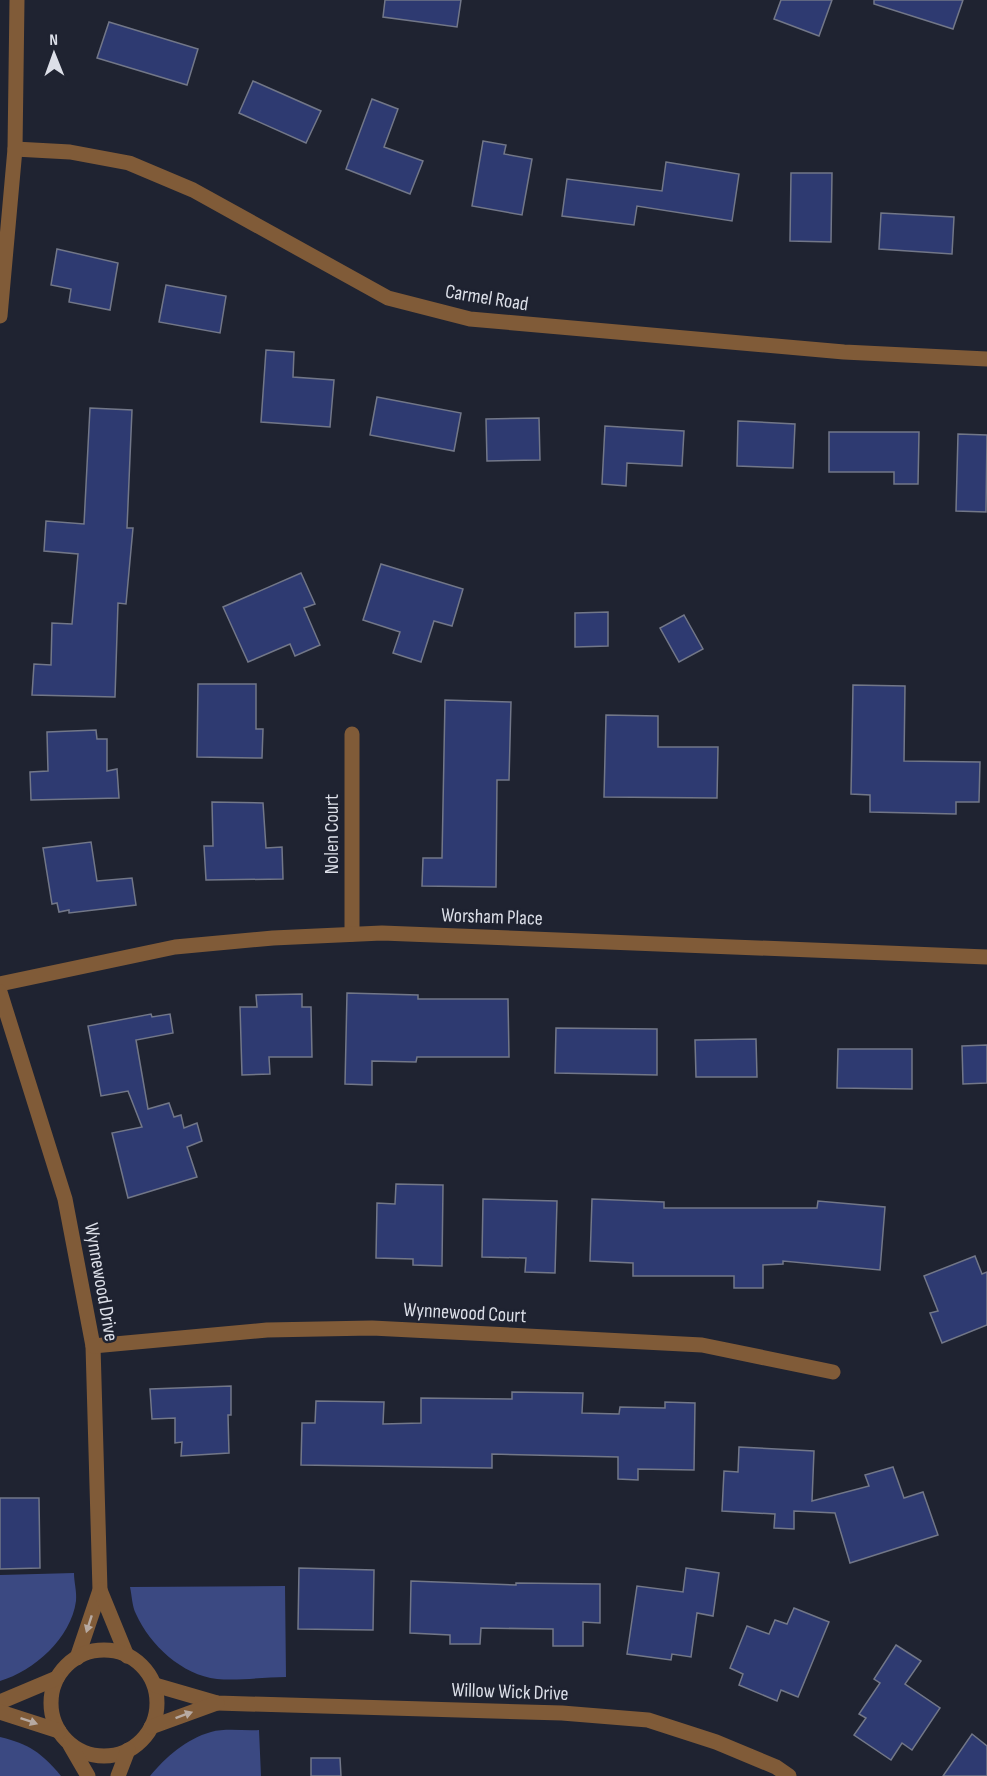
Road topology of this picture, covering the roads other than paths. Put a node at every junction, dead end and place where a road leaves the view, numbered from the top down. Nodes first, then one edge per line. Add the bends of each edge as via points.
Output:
1 (17, 0) edge
2 (15, 149) junction
3 (0, 316) edge
4 (987, 359) edge
5 (352, 734) dead end
6 (352, 934) junction
7 (987, 957) edge
8 (0, 984) edge
9 (0, 992) edge
10 (93, 1346) junction
11 (834, 1372) dead end
12 (100, 1590) junction
13 (127, 1656) junction
14 (77, 1658) junction
15 (57, 1678) junction
16 (155, 1685) junction
17 (0, 1702) edge
18 (218, 1704) junction
19 (0, 1712) edge
20 (151, 1727) junction
21 (58, 1731) junction
22 (70, 1745) junction
23 (128, 1750) junction
24 (88, 1776) edge
25 (118, 1776) edge
26 (789, 1776) edge

1 - 2 street
2 - 3 street
2 - 4 street, Carmel Road via 70,152 129,163 193,190 388,298 470,319 844,352
5 - 6 street, Nolen Court
6 - 7 street, Worsham Place
6 - 8 street, Worsham Place via 175,947
9 - 10 street, Wynnewood Drive via 65,1199
10 - 11 street, Wynnewood Court via 267,1330 372,1328 702,1345
10 - 12 street, Wynnewood Drive
12 - 13 street, Wynnewood Drive
12 -> 14 street, Wynnewood Drive
13 - 14 street via 102,1650
13 - 16 street, Wynnewood Drive via 147,1671
14 - 15 street, Wynnewood Drive
15 - 17 street
15 - 21 street via 51,1704
16 - 18 street, Willow Wick Drive
16 - 20 street via 158,1702
20 -> 18 street, Willow Wick Drive
18 - 26 street, Willow Wick Drive via 550,1713 648,1720 716,1742
19 -> 21 street
20 - 23 street
21 - 22 street
22 - 23 street via 105,1757
22 - 24 street
23 - 25 street

